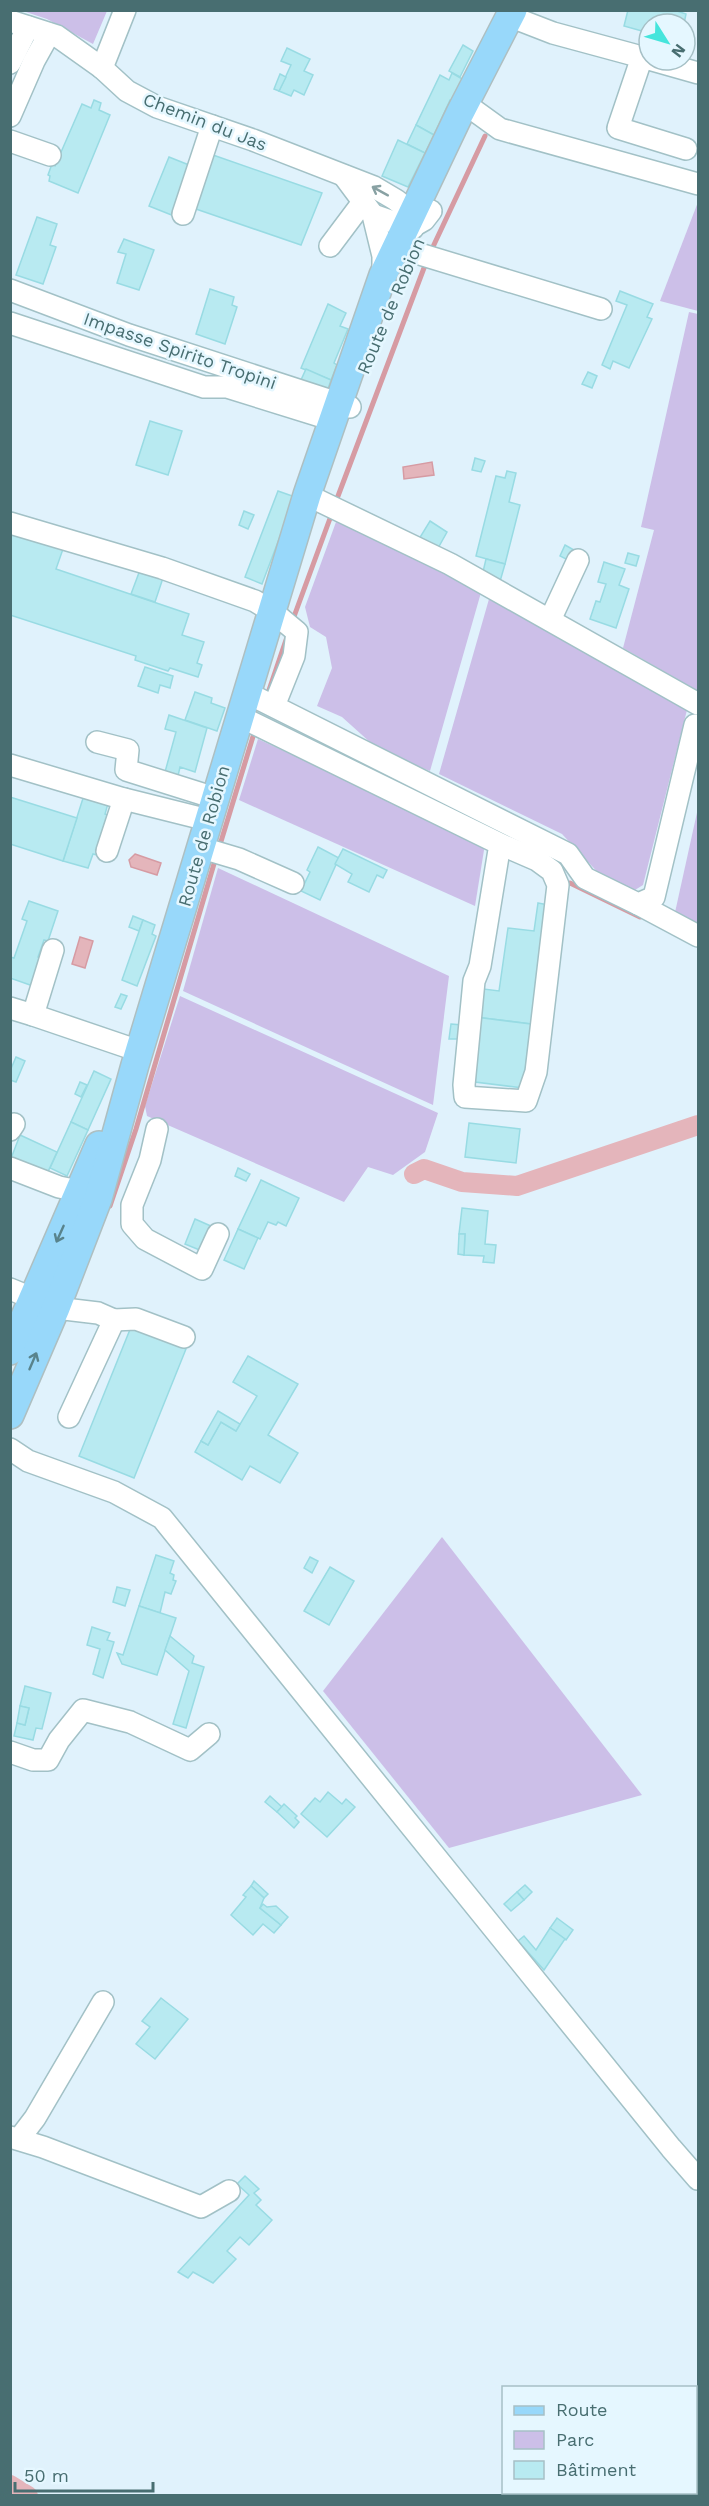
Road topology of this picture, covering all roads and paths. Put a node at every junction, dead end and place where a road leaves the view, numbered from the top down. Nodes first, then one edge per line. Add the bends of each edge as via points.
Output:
1 (125, 10) edge
2 (516, 14) edge
3 (20, 24) edge
4 (49, 34) junction
5 (637, 56) edge
6 (10, 63) edge
7 (102, 68) junction
8 (642, 72) edge
9 (471, 108) junction
10 (10, 116) edge
11 (212, 126) junction
12 (10, 141) edge
13 (686, 148) dead end
14 (50, 155) dead end
15 (344, 176) junction
16 (699, 184) edge
17 (368, 208) junction
18 (183, 214) dead end
19 (415, 226) junction
20 (330, 246) dead end
21 (383, 275) junction
22 (10, 290) edge
23 (601, 309) dead end
24 (10, 323) edge
25 (340, 410) junction
26 (313, 498) junction
27 (10, 523) edge
28 (578, 560) dead end
29 (274, 610) junction
30 (550, 620) junction
31 (699, 704) edge
32 (243, 705) junction
33 (274, 706) junction
34 (695, 725) dead end
35 (97, 742) dead end
36 (10, 765) edge
37 (124, 799) junction
38 (212, 809) junction
39 (500, 844) junction
40 (202, 848) junction
41 (107, 851) dead end
42 (293, 883) dead end
43 (638, 904) junction
44 (699, 936) edge
45 (53, 950) dead end
46 (10, 1008) edge
47 (33, 1015) junction
48 (137, 1058) junction
49 (158, 1129) dead end
50 (10, 1168) edge
51 (79, 1191) junction
52 (218, 1234) dead end
53 (33, 1298) edge
54 (114, 1320) junction
55 (184, 1337) dead end
56 (11, 1350) edge
57 (10, 1363) edge
58 (10, 1415) edge
59 (69, 1417) dead end
60 (10, 1449) edge
61 (209, 1734) dead end
62 (10, 1752) edge
63 (104, 2002) dead end
64 (15, 2138) edge
65 (699, 2179) edge
66 (229, 2191) dead end

1 - 7 street
2 - 5 street via 553,33
2 - 9 main road, Route de Robion
3 - 4 street, Chemin du Jas
3 - 6 street
4 - 7 street, Chemin du Jas
4 - 10 street
7 - 11 street, Chemin du Jas via 127,92
8 - 13 street via 618,128
9 - 16 street via 500,129
9 - 19 main road, Route de Robion
11 - 15 street, Chemin du Jas
11 - 18 street
12 - 14 street
15 - 17 street
19 -> 15 street, Chemin du Jas via 374,186
17 - 19 street
17 - 20 street
17 - 21 street via 382,256
19 - 21 main road, Route de Robion
19 - 23 street
19 - 25 main road, Route de Robion via 378,330
21 - 25 main road, Route de Robion
22 - 25 street, Impasse Spirito Tropini
24 - 25 street via 204,387 226,387
25 - 26 main road, Route de Robion
26 - 29 main road, Route de Robion
26 - 30 street via 450,564
27 - 29 street via 162,568
28 - 30 street
29 - 32 main road, Route de Robion
29 - 33 street via 297,632 294,656
30 - 31 street
32 - 33 street
32 - 38 main road, Route de Robion
32 - 39 street
33 - 43 street via 567,854 585,878
34 - 43 street via 654,897
35 - 38 street via 128,750 126,770
36 - 37 street
37 - 38 street
37 - 41 street
38 - 40 main road, Route de Robion
39 - 39 street via 480,966 474,981 465,1097 526,1101 536,1072 558,885 552,871 537,860
40 - 42 street via 239,859
40 - 48 main road, Route de Robion
43 - 44 street
45 - 47 street
46 - 47 street
47 - 48 street
48 - 51 main road, Route de Robion
48 - 53 main road, Route de Robion via 98,1199
49 - 52 street via 132,1205 132,1224 145,1239 202,1269
50 - 51 street
51 -> 53 main road, Route de Robion
53 - 54 street
53 - 56 main road, Route de Robion
58 -> 53 main road, Route de Robion
54 - 55 street via 136,1319
54 - 59 street
56 - 57 street
60 - 65 street via 28,1461 114,1492 162,1518
61 - 62 street via 190,1750 130,1722 83,1710 48,1760 33,1761
63 - 64 street via 35,2118
64 - 66 street via 201,2207

